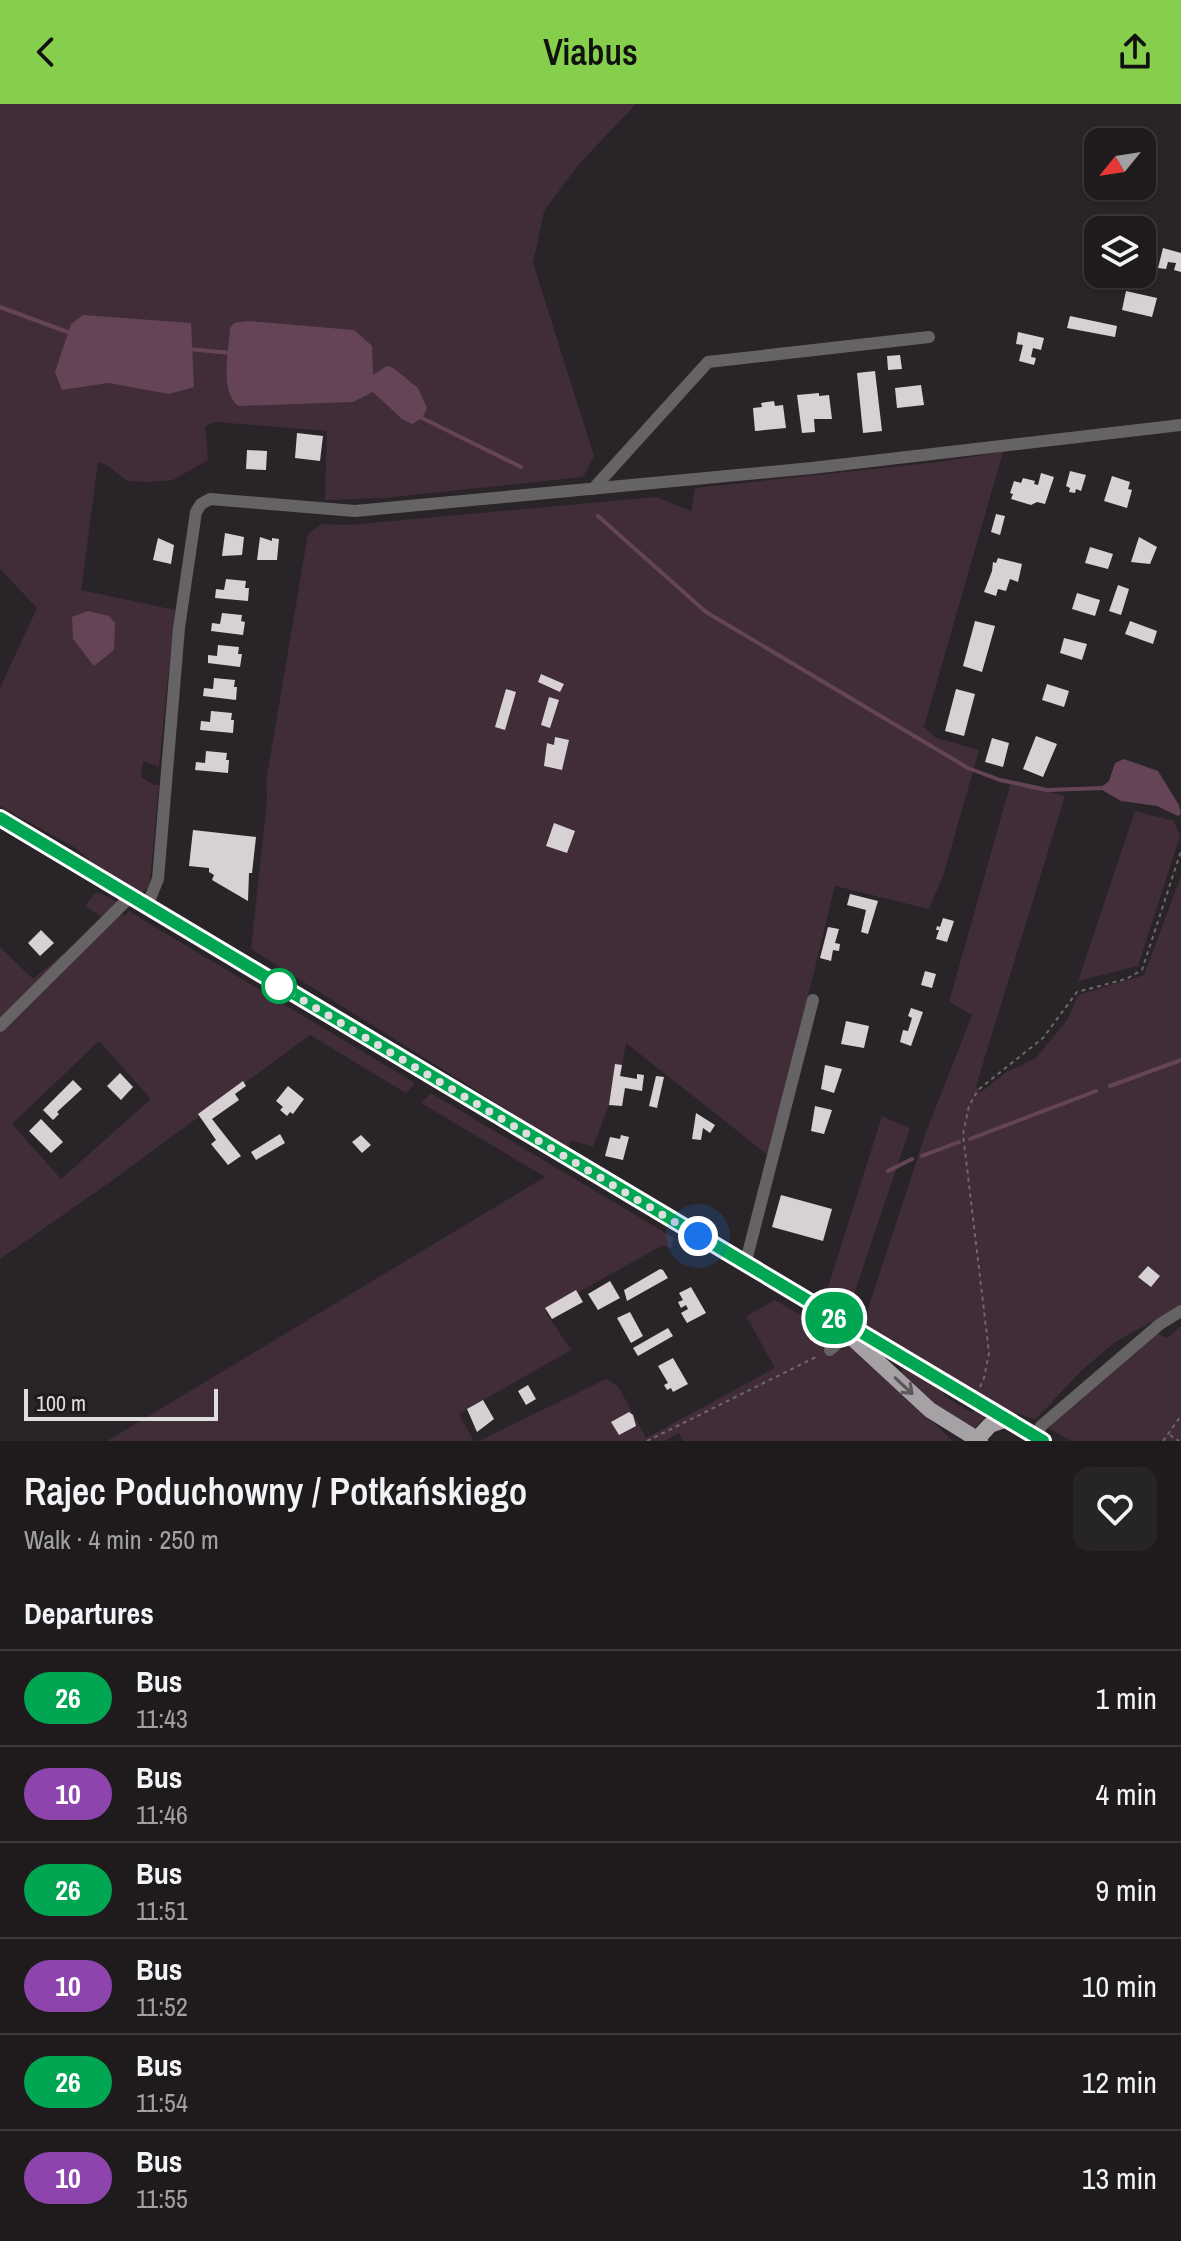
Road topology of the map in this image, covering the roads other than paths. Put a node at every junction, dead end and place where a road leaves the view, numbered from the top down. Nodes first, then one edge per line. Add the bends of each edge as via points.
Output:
1 (929, 337) dead end
2 (1181, 425) edge
3 (593, 489) junction
4 (0, 818) edge
5 (131, 896) junction
6 (147, 906) junction
7 (813, 1000) dead end
8 (0, 1026) edge
9 (745, 1265) junction
10 (1181, 1311) edge
11 (847, 1328) junction
12 (830, 1350) road end
13 (1007, 1419) junction
14 (983, 1437) edge
15 (1040, 1439) edge

1 - 3 street via 708,362
2 - 3 street
3 - 6 street via 355,511 220,499 201,504 179,628 158,879
4 - 5 main road
5 - 6 main road
5 - 8 street
6 - 9 main road
7 - 9 street
9 - 11 main road
10 - 15 street via 1041,1426
11 - 12 street
11 - 13 main road
11 -> 14 main road via 930,1410
13 - 14 main road
13 - 15 main road

